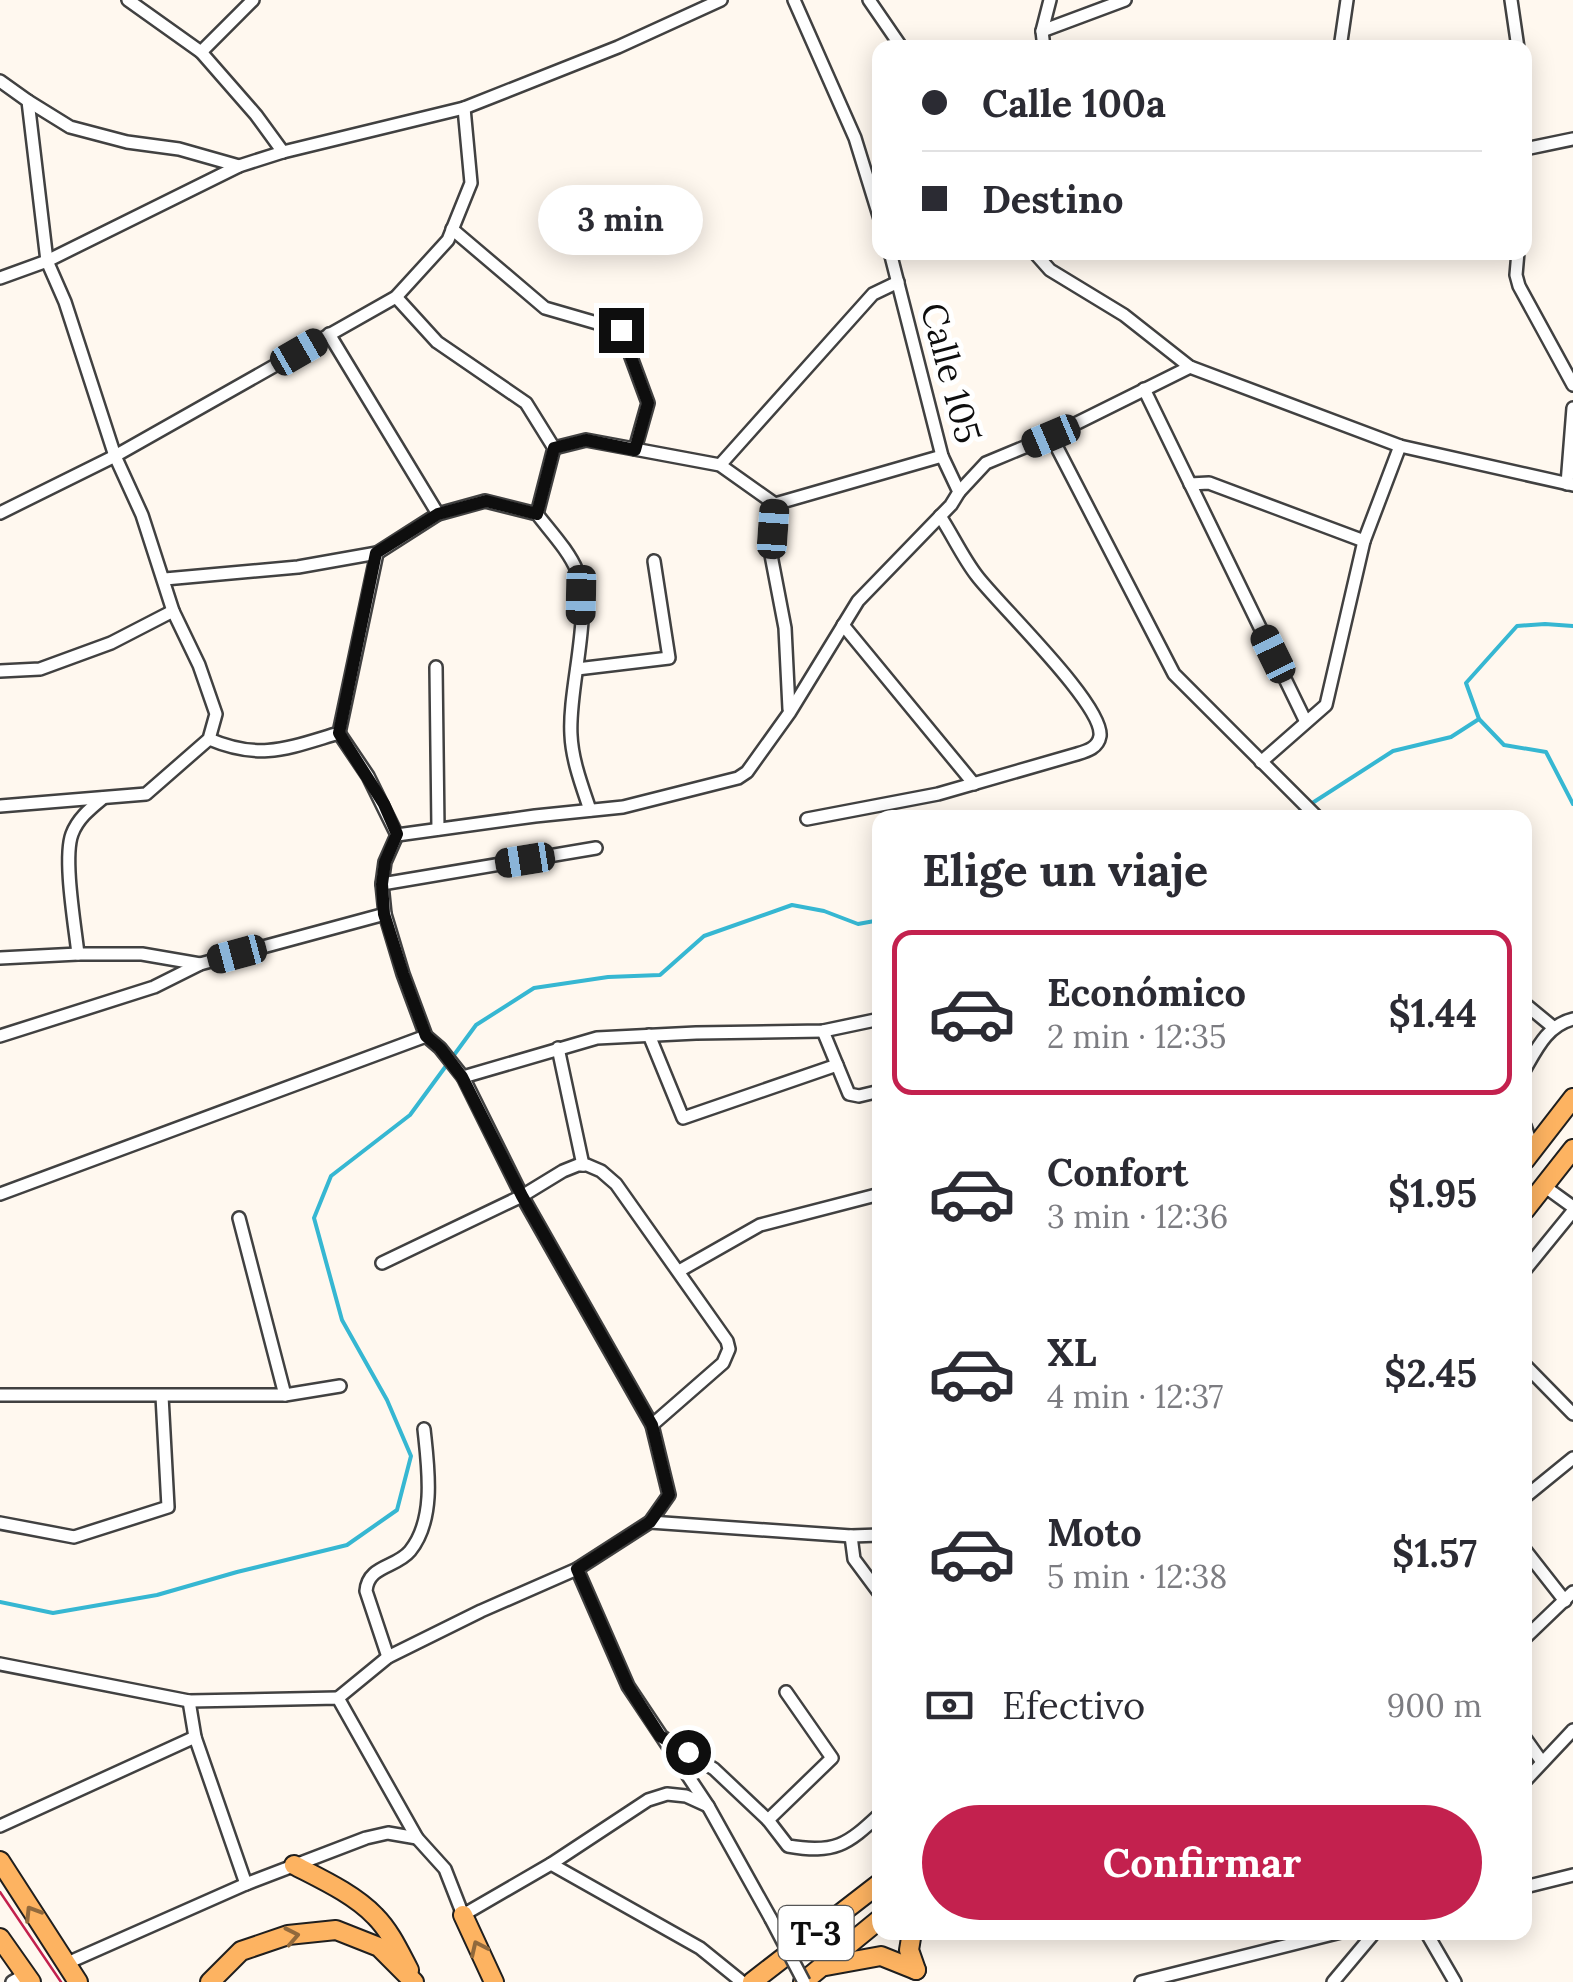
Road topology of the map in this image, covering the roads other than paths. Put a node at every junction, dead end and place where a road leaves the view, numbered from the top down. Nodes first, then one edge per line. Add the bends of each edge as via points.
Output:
1 (128, 0) edge
2 (253, 0) edge
3 (722, 0) edge
4 (794, 0) edge
5 (869, 0) edge
6 (1050, 0) edge
7 (1125, 0) edge
8 (1347, 0) edge
9 (1511, 0) edge
10 (1042, 31) junction
11 (896, 40) edge
12 (1043, 40) edge
13 (1341, 40) edge
14 (1517, 40) edge
15 (201, 52) junction
16 (0, 80) edge
17 (28, 100) junction
18 (464, 108) junction
19 (1573, 139) edge
20 (1532, 148) edge
21 (283, 152) junction
22 (239, 166) junction
23 (872, 192) edge
24 (452, 229) junction
25 (892, 260) edge
26 (1041, 260) edge
27 (1517, 260) edge
28 (47, 261) junction
29 (0, 278) edge
30 (898, 282) junction
31 (396, 296) junction
32 (329, 334) junction
33 (1190, 368) junction
34 (1573, 385) edge
35 (1144, 389) junction
36 (1573, 408) edge
37 (1051, 436) junction
38 (1400, 446) junction
39 (554, 448) junction
40 (635, 450) junction
41 (116, 456) junction
42 (942, 456) junction
43 (720, 465) junction
44 (1190, 484) junction
45 (1570, 485) edge
46 (960, 492) junction
47 (775, 504) junction
48 (0, 514) edge
49 (438, 514) junction
50 (537, 514) junction
51 (940, 516) junction
52 (1364, 541) junction
53 (376, 553) junction
54 (654, 561) dead end
55 (165, 579) junction
56 (174, 611) junction
57 (843, 624) junction
58 (436, 667) dead end
59 (577, 669) junction
60 (0, 671) edge
61 (790, 712) junction
62 (1306, 722) junction
63 (339, 733) junction
64 (209, 739) junction
65 (1261, 762) junction
66 (974, 784) junction
67 (103, 798) junction
68 (0, 806) edge
69 (590, 810) junction
70 (1311, 810) edge
71 (806, 820) dead end
72 (438, 828) junction
73 (397, 834) junction
74 (596, 848) dead end
75 (382, 884) junction
76 (384, 914) junction
77 (78, 954) junction
78 (0, 958) edge
79 (200, 964) junction
80 (1532, 1010) edge
81 (1573, 1018) edge
82 (872, 1021) edge
83 (1553, 1028) junction
84 (823, 1031) junction
85 (649, 1035) junction
86 (0, 1036) edge
87 (426, 1036) junction
88 (558, 1048) junction
89 (1532, 1059) edge
90 (837, 1065) junction
91 (460, 1073) junction
92 (872, 1092) edge
93 (1573, 1098) edge
94 (1573, 1149) edge
95 (1532, 1150) edge
96 (583, 1165) junction
97 (1544, 1186) junction
98 (0, 1194) edge
99 (522, 1196) junction
100 (872, 1196) edge
101 (1532, 1201) edge
102 (1573, 1209) edge
103 (240, 1218) dead end
104 (1532, 1261) edge
105 (382, 1263) dead end
106 (679, 1271) junction
107 (1532, 1372) edge
108 (340, 1386) dead end
109 (285, 1394) junction
110 (0, 1395) edge
111 (162, 1396) junction
112 (1573, 1414) edge
113 (652, 1425) junction
114 (424, 1429) dead end
115 (1573, 1458) edge
116 (1532, 1491) edge
117 (650, 1522) junction
118 (0, 1524) edge
119 (872, 1535) edge
120 (851, 1536) junction
121 (1532, 1557) edge
122 (577, 1569) junction
123 (872, 1584) edge
124 (1569, 1596) edge
125 (1532, 1631) edge
126 (388, 1657) junction
127 (0, 1664) edge
128 (786, 1692) dead end
129 (338, 1698) junction
130 (188, 1700) junction
131 (1573, 1730) edge
132 (660, 1736) junction
133 (195, 1738) junction
134 (1532, 1748) edge
135 (1542, 1762) junction
136 (1532, 1773) edge
137 (708, 1806) junction
138 (768, 1820) junction
139 (872, 1821) edge
140 (0, 1826) edge
141 (417, 1838) junction
142 (0, 1861) edge
143 (551, 1864) junction
144 (294, 1865) junction
145 (1573, 1875) edge
146 (246, 1884) junction
147 (1532, 1885) edge
148 (872, 1889) edge
149 (463, 1915) junction
150 (872, 1925) edge
151 (0, 1938) edge
152 (911, 1940) edge
153 (1309, 1940) edge
154 (1368, 1940) edge
155 (1431, 1940) edge
156 (65, 1964) junction
157 (822, 1966) junction
158 (923, 1976) edge
159 (23, 1979) edge
160 (78, 1982) edge
161 (210, 1982) edge
162 (415, 1982) edge
163 (494, 1982) edge
164 (742, 1982) edge
165 (752, 1982) edge
166 (804, 1982) edge
167 (1141, 1982) edge
168 (1333, 1982) edge
169 (1455, 1982) edge

1 - 15 street
2 - 15 street
3 - 18 street
4 - 23 street
5 - 11 street
6 - 10 street
7 - 10 street
8 - 13 street
9 - 14 street
10 - 12 street
15 - 21 street
16 - 17 street
17 - 22 street via 70,127
17 - 28 street
18 - 21 street
18 - 24 street via 471,183
19 - 20 street
21 - 22 street
22 - 28 street
24 - 31 street
24 - 40 street via 545,308 621,330 648,403
25 - 30 street, Calle 105
26 - 33 street
27 - 34 street via 1519,286
28 - 29 street
28 - 41 street
30 - 42 street, Calle 105
30 - 43 street via 873,294
31 - 32 street
31 - 39 street via 437,342 526,403
32 - 41 street
32 - 49 street
33 - 35 street
33 - 38 street
35 - 37 street
35 - 44 street
36 - 45 street
37 - 46 street via 986,464
37 - 65 street via 1174,674
38 - 45 street
38 - 52 street
39 - 40 street via 586,440
39 - 50 street
40 - 43 street
41 - 48 street
41 - 55 street
42 - 46 street, Calle 105
42 - 47 street
43 - 47 street
44 - 52 street via 1210,483
44 - 62 street
46 - 51 street, Calle 105
47 - 61 street via 771,555 785,628
49 - 50 street via 486,501
49 - 53 street
50 - 59 street via 576,570
51 - 57 street, Calle 105
51 - 66 street via 977,576 1050,655 1100,730 1088,750
52 - 62 street via 1326,705
53 - 55 street
53 - 63 street
54 - 59 street via 669,658
55 - 56 street
56 - 60 street via 40,669
56 - 64 street via 216,714
57 - 61 street, Calle 105
57 - 66 street
58 - 72 street
59 - 69 street via 571,735
61 - 69 street, Calle 105 via 738,778
62 - 65 street
63 - 64 street via 280,751 234,749
63 - 73 street
64 - 67 street via 146,794
65 - 70 street
66 - 71 street
67 - 68 street
67 - 77 street via 71,836
69 - 72 street, Calle 105
72 - 73 street, Calle 105
73 - 75 street
74 - 75 street
75 - 76 street
76 - 79 street
76 - 87 street
77 - 78 street
77 - 79 street via 142,954
79 - 86 street via 154,987
80 - 83 street
81 - 83 street
82 - 84 street
83 - 89 street
84 - 85 street
84 - 90 street
85 - 88 street
85 - 90 street via 683,1118
87 - 91 street
87 - 98 street
88 - 91 street
88 - 96 street
90 - 92 street via 849,1094
91 - 99 street
93 - 95 main road
94 - 97 main road
96 - 99 street
96 - 106 street via 616,1184
97 - 101 main road
97 - 102 street
99 - 105 street
99 - 113 street
100 - 106 street via 760,1224
102 - 104 street
103 - 109 street
106 - 113 street via 729,1349 723,1363
107 - 112 street
108 - 109 street
109 - 111 street
110 - 111 street
111 - 118 street via 168,1507 74,1537
113 - 117 street via 669,1495
114 - 126 street via 425,1521 409,1553 366,1584
115 - 116 street
117 - 120 street
117 - 122 street
119 - 120 street
120 - 123 street via 854,1560
121 - 124 street
122 - 126 street
122 - 132 street via 628,1686
124 - 125 street
126 - 129 street
127 - 130 street
128 - 138 street via 832,1758
129 - 130 street
129 - 141 street
130 - 133 street
131 - 135 street
132 - 137 street
132 - 138 street via 714,1769
133 - 140 street
133 - 146 street
134 - 135 street
135 - 136 street
137 - 143 street via 666,1794 648,1800
137 - 166 street, bridge
138 - 139 street via 788,1846 817,1851 852,1840
141 - 144 street via 388,1833
141 - 149 street via 445,1868
156 -> 142 main road
143 - 149 street
143 - 164 street via 700,1948
144 - 146 street
144 - 162 main road via 373,1914
145 - 147 street
146 - 156 street
148 - 165 main road, T-3
163 -> 149 main road
150 - 157 main road, T-3
151 - 159 main road
152 - 158 main road
153 - 167 street
154 - 168 street
155 - 169 street
156 - 160 main road
157 - 158 main road via 880,1956
157 - 166 main road, T-3
161 -> 162 main road via 241,1952 288,1935 336,1930 379,1947

